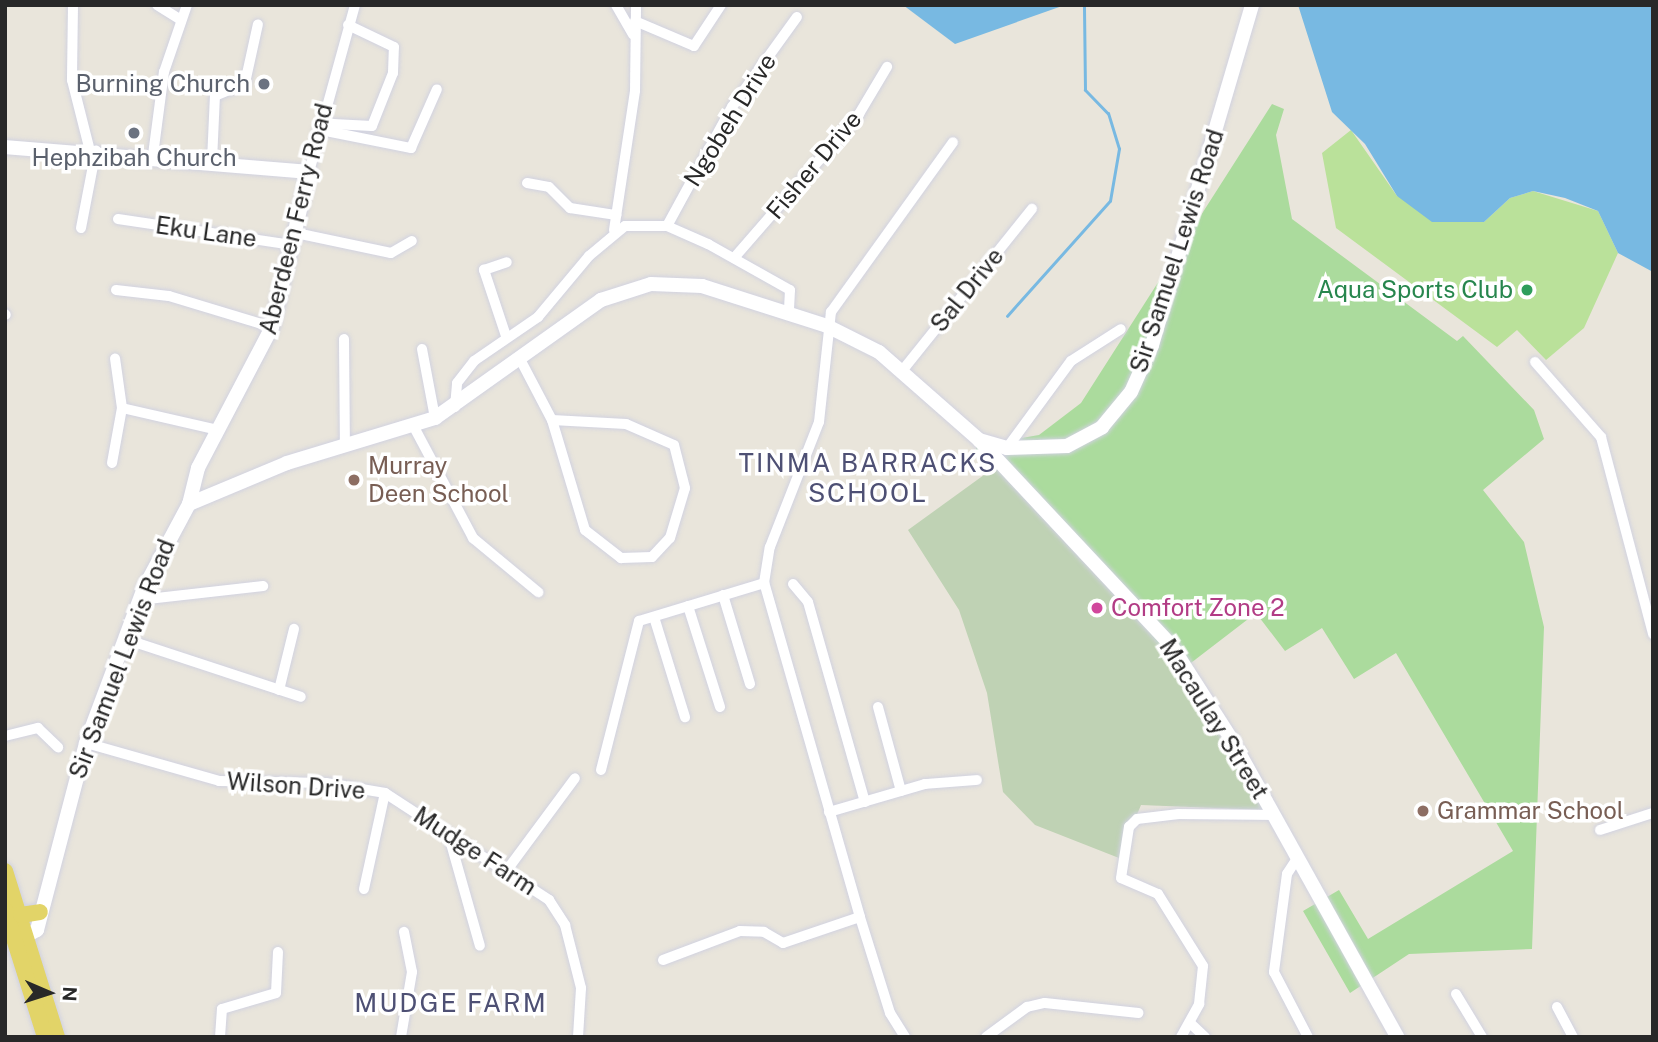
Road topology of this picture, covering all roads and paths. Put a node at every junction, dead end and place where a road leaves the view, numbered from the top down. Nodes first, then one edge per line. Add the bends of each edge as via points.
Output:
1 (73, 5) edge
2 (157, 5) edge
3 (187, 5) edge
4 (355, 5) edge
5 (616, 5) edge
6 (636, 5) edge
7 (721, 5) edge
8 (1252, 5) edge
9 (797, 17) dead end
10 (179, 19) junction
11 (635, 21) junction
12 (258, 24) dead end
13 (348, 24) junction
14 (635, 37) junction
15 (887, 67) dead end
16 (437, 89) dead end
17 (322, 132) junction
18 (953, 142) dead end
19 (5, 147) edge
20 (93, 150) junction
21 (153, 155) junction
22 (212, 161) junction
23 (309, 172) junction
24 (527, 183) dead end
25 (1032, 209) dead end
26 (615, 215) junction
27 (118, 219) dead end
28 (667, 226) junction
29 (81, 228) dead end
30 (614, 230) junction
31 (295, 239) junction
32 (412, 241) dead end
33 (734, 258) junction
34 (507, 262) dead end
35 (116, 290) dead end
36 (789, 312) junction
37 (829, 319) junction
38 (272, 327) junction
39 (1121, 329) dead end
40 (506, 336) junction
41 (344, 340) dead end
42 (422, 349) dead end
43 (115, 358) dead end
44 (520, 360) junction
45 (1535, 362) dead end
46 (902, 371) junction
47 (455, 407) junction
48 (122, 408) junction
49 (435, 418) junction
50 (552, 419) junction
51 (414, 427) junction
52 (218, 430) junction
53 (979, 440) junction
54 (345, 446) junction
55 (1013, 449) junction
56 (112, 463) dead end
57 (1009, 472) junction
58 (189, 503) junction
59 (764, 583) junction
60 (793, 584) dead end
61 (263, 586) dead end
62 (538, 592) dead end
63 (723, 595) junction
64 (139, 600) junction
65 (688, 606) junction
66 (654, 617) junction
67 (294, 629) dead end
68 (1653, 634) edge
69 (125, 639) junction
70 (750, 684) dead end
71 (279, 690) junction
72 (301, 697) dead end
73 (720, 707) dead end
74 (878, 707) dead end
75 (685, 717) dead end
76 (5, 736) edge
77 (86, 743) junction
78 (58, 747) dead end
79 (601, 770) dead end
80 (575, 779) dead end
81 (977, 780) dead end
82 (901, 791) junction
83 (385, 793) junction
84 (864, 802) junction
85 (829, 812) junction
86 (1653, 813) edge
87 (1274, 815) junction
88 (1600, 830) dead end
89 (448, 833) junction
90 (1298, 857) junction
91 (5, 870) edge
92 (507, 870) junction
93 (364, 890) dead end
94 (40, 912) joint
95 (860, 917) junction
96 (21, 928) edge
97 (404, 932) dead end
98 (481, 946) dead end
99 (278, 952) dead end
100 (663, 960) dead end
101 (1456, 994) dead end
102 (1557, 1007) dead end
103 (1138, 1013) dead end
104 (1190, 1023) junction
105 (45, 1037) edge
106 (57, 1037) edge
107 (220, 1037) edge
108 (401, 1037) edge
109 (578, 1037) edge
110 (905, 1037) edge
111 (986, 1037) edge
112 (1181, 1037) edge
113 (1205, 1037) edge
114 (1308, 1037) edge
115 (1397, 1037) edge
116 (1482, 1037) edge
117 (1573, 1037) edge

1 - 20 street via 72,80
2 - 10 street
3 - 10 street
4 - 13 street, Aberdeen Ferry Road
5 - 14 street
6 - 11 street
7 - 11 street via 694,46
8 - 55 main road, Sir Samuel Lewis Road via 1161,319 1131,392 1084,439
9 - 28 street, Ngobeh Drive via 732,107
10 - 21 street
11 - 14 street
12 - 22 street via 245,83 215,96
13 - 17 street, Aberdeen Ferry Road
13 - 17 street via 394,47 397,60 372,126 333,124
14 - 26 street via 635,91
15 - 33 street, Fisher Drive via 859,114
16 - 17 street via 411,148
17 - 23 street, Aberdeen Ferry Road
18 - 37 street
19 - 20 main road
20 - 21 main road
20 - 29 street
21 - 22 main road
22 - 23 main road
23 - 31 main road, Aberdeen Ferry Road
24 - 26 street via 543,184 570,208
25 - 46 street, Sal Drive
26 - 30 street
27 - 31 street, Eku Lane
28 - 30 street
28 - 33 street
30 - 40 street via 538,317
31 - 32 street, Eku Lane via 391,253
31 - 38 main road, Aberdeen Ferry Road
33 - 36 street via 790,290
34 - 40 street via 484,270
35 - 38 street via 169,296
36 - 37 main road, Sir Samuel Lewis Road
36 - 44 main road, Sir Samuel Lewis Road via 702,286 651,284 601,300
37 - 46 main road, Sir Samuel Lewis Road
37 - 59 street via 819,422 770,547
38 - 52 main road, Aberdeen Ferry Road
39 - 55 street via 1071,361
40 - 47 street via 463,374
41 - 54 street
42 - 49 street
43 - 48 street
44 - 47 main road, Sir Samuel Lewis Road
44 - 50 street
45 - 68 street via 1601,437
46 - 53 main road, Sir Samuel Lewis Road
47 - 49 main road, Sir Samuel Lewis Road
48 - 52 street
48 - 56 street
49 - 51 main road, Sir Samuel Lewis Road
50 - 50 street via 626,424 674,445 685,488 670,538 652,557 621,558 585,530
51 - 54 main road, Sir Samuel Lewis Road
51 - 62 street via 473,538
52 - 58 main road, Aberdeen Ferry Road via 193,478
53 - 55 main road, Sir Samuel Lewis Road
53 - 57 main road, Macaulay Street
54 - 58 main road, Sir Samuel Lewis Road
55 - 57 main road
57 - 87 main road, Macaulay Street via 1171,645
58 - 64 main road, Sir Samuel Lewis Road
59 - 63 street
59 - 85 street
60 - 84 street via 808,603
61 - 64 street
63 - 65 street
63 - 70 street
64 - 69 main road, Sir Samuel Lewis Road
65 - 66 street
65 - 73 street
66 - 75 street
66 - 79 street via 639,621 633,637
67 - 71 street
69 - 71 street
69 - 77 main road, Sir Samuel Lewis Road
71 - 72 street
74 - 82 street
76 - 78 street via 38,728
77 - 83 street, Wilson Drive via 219,781 326,783
77 - 94 main road, Sir Samuel Lewis Road
80 - 92 street
81 - 82 street
82 - 84 street
83 - 89 street, Mudge Farm
83 - 93 street
84 - 85 street
85 - 95 street
86 - 88 street
87 - 90 main road, Macaulay Street
87 - 104 street via 1137,819 1129,827 1121,878 1158,894 1195,946 1203,986
89 - 92 street, Mudge Farm
89 - 98 street
90 - 114 street via 1287,874 1274,972
90 - 115 main road, Macaulay Street
91 - 96 main road
92 - 109 street, Mudge Farm via 549,900 565,925 580,988
94 - 96 main road
95 - 100 street via 783,943 764,932 740,931
95 - 110 street via 890,1013
96 - 105 main road
96 - 106 main road
97 - 108 street via 412,972
99 - 107 street via 276,993 222,1009
101 - 116 street
102 - 117 street
103 - 111 street via 1045,1003 1027,1007
104 - 112 street
104 - 113 street

